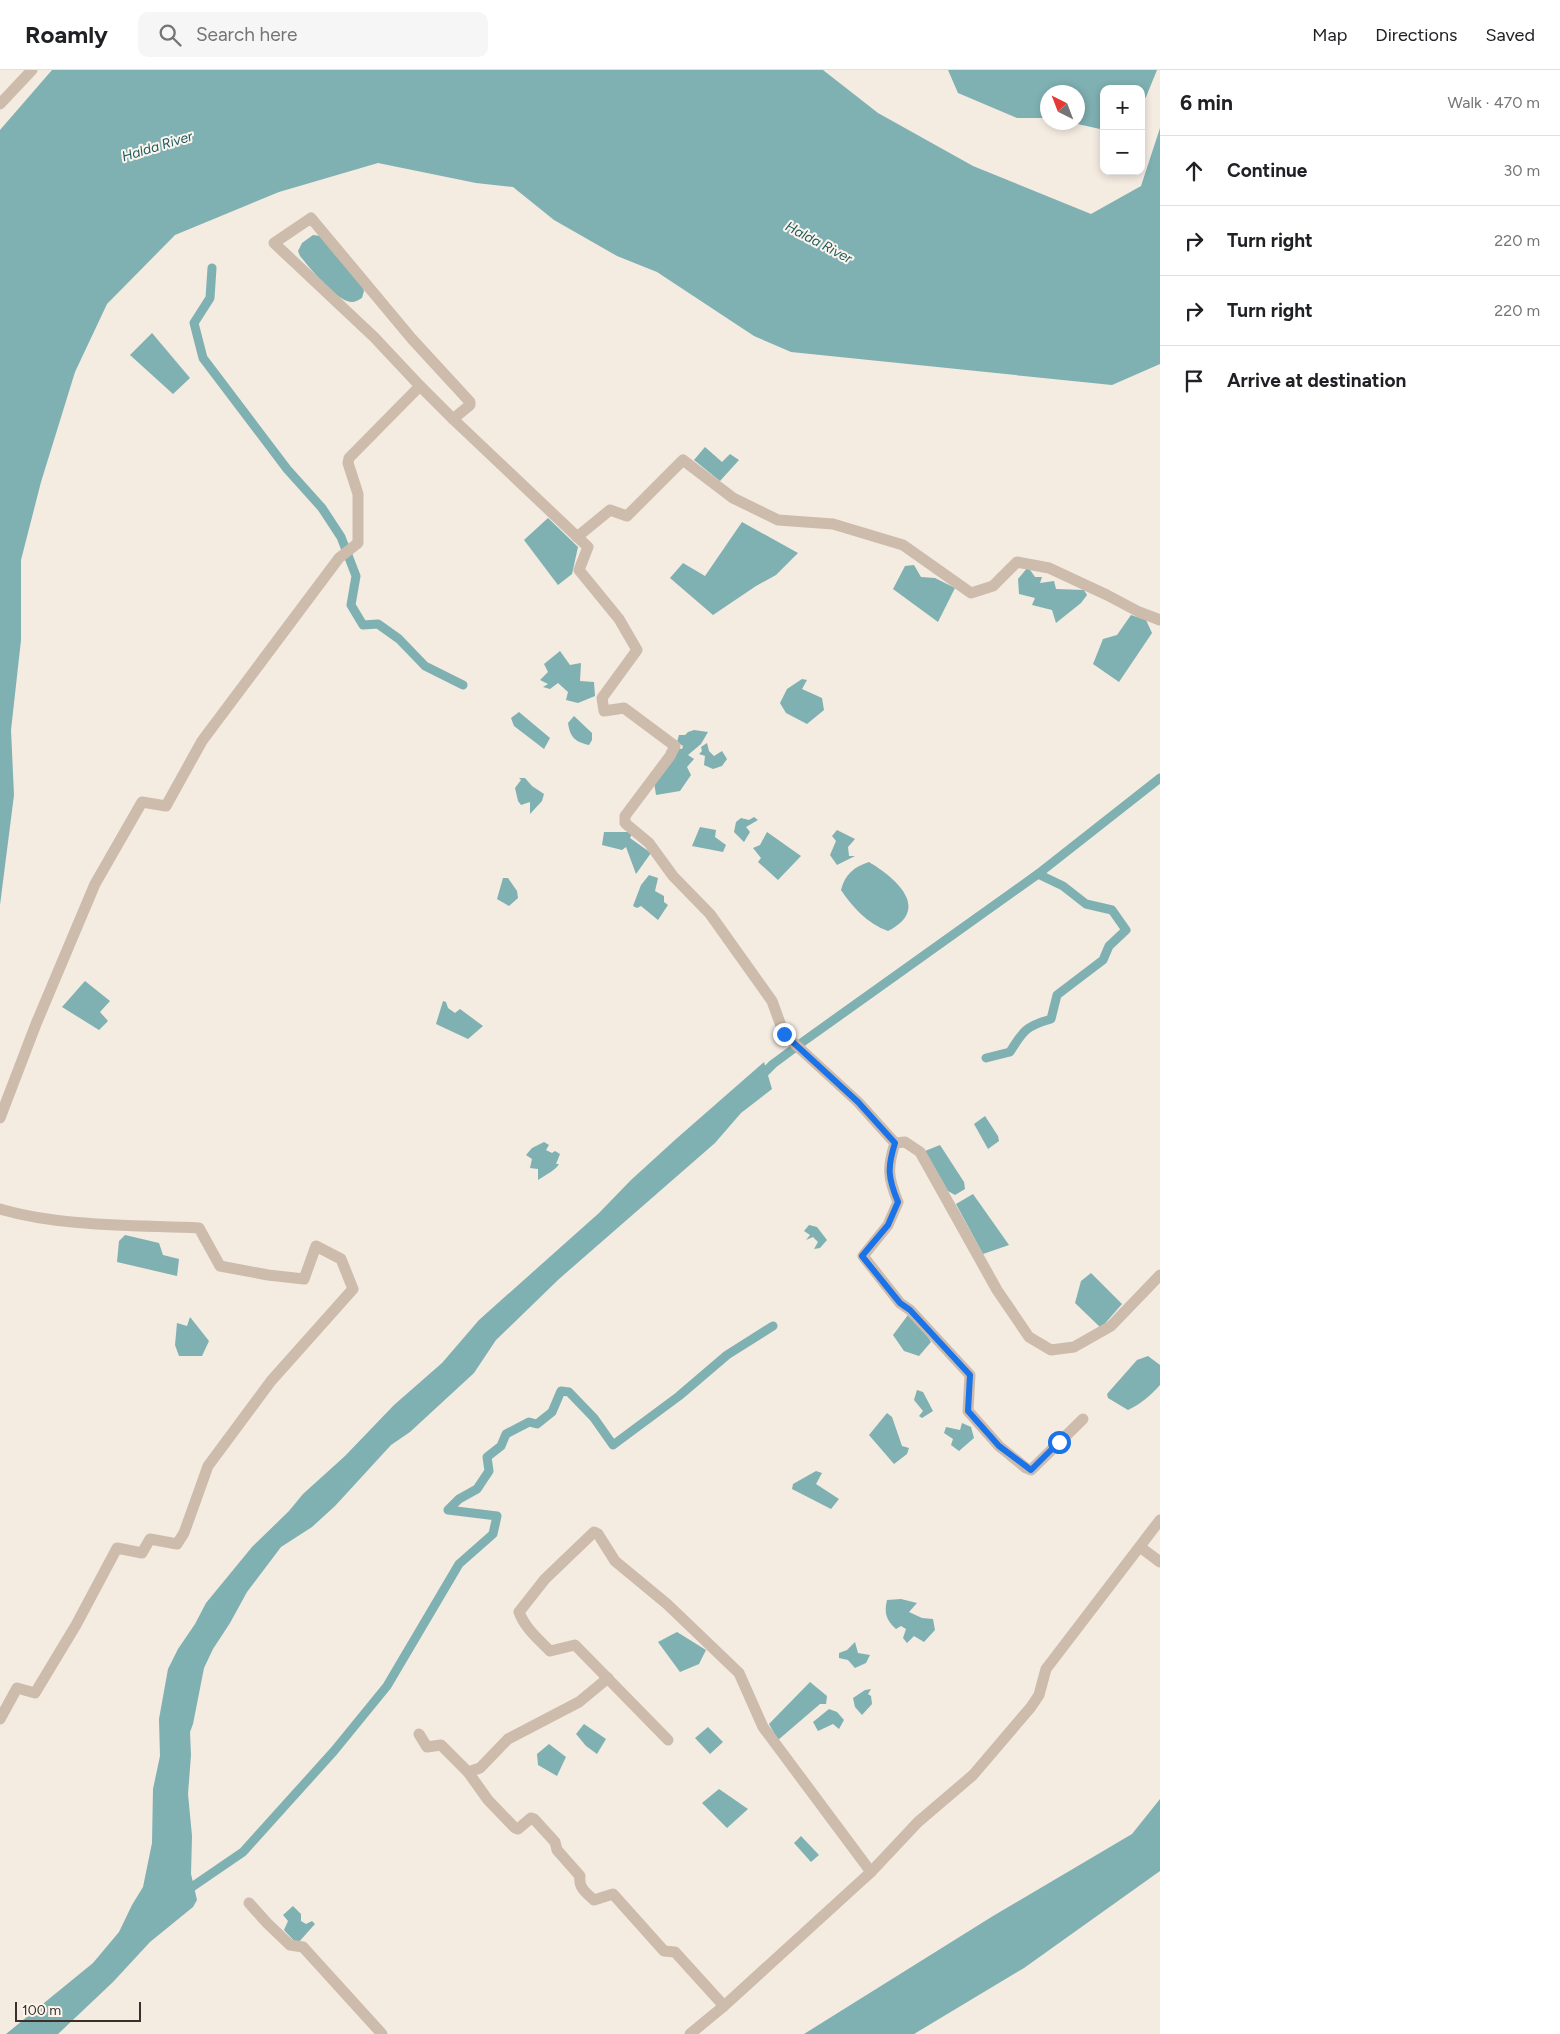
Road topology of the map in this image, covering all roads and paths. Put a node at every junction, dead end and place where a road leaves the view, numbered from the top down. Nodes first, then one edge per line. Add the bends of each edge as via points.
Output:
1 (32, 70) edge
2 (0, 104) edge
3 (420, 386) junction
4 (452, 419) junction
5 (577, 536) junction
6 (1160, 620) edge
7 (0, 1118) edge
8 (895, 1143) junction
9 (0, 1209) edge
10 (1160, 1275) edge
11 (1084, 1419) dead end
12 (1160, 1520) edge
13 (1140, 1546) junction
14 (1160, 1562) edge
15 (608, 1678) junction
16 (0, 1719) edge
17 (419, 1734) dead end
18 (668, 1740) dead end
19 (468, 1772) junction
20 (871, 1872) junction
21 (250, 1903) dead end
22 (724, 2006) junction
23 (382, 2034) edge
24 (690, 2034) edge

1 - 2 street
3 - 4 street
3 - 4 street via 374,337 274,243 311,218 412,340 470,402 470,406
3 - 7 street via 349,458 358,494 358,543 339,558 202,742 166,806 142,802 95,884
4 - 5 street
5 - 6 street via 610,510 628,516 683,460 733,498 778,520 833,524 903,545 971,593 993,586 1017,562 1048,568
5 - 8 street via 588,547 579,570 619,619 637,650 602,698 604,711 624,708 675,746 625,816 625,824 648,843 673,876 710,914 772,1001 784,1034 858,1102
8 - 10 street via 905,1142 920,1152 997,1290 1029,1337 1051,1350 1074,1347 1111,1326
8 - 11 street via 888,1165 898,1202 888,1225 862,1256 900,1303 970,1375 968,1411 999,1446 1031,1470
9 - 16 street via 20,1215 93,1223 199,1228 220,1266 268,1275 304,1279 316,1246 341,1259 353,1288 271,1381 208,1466 177,1544 150,1539 142,1552 116,1548 76,1625 35,1693 17,1688
12 - 13 street
13 - 14 street
13 - 20 street via 1046,1669 1039,1695 1031,1707 974,1775 918,1822
15 - 18 street
15 - 19 street via 579,1702 508,1739 480,1768
15 - 20 street via 575,1645 550,1651 526,1627 519,1612 545,1579 594,1532 615,1561 667,1604 739,1673 763,1727
17 - 19 street via 427,1747 441,1745
19 - 22 street via 488,1800 515,1828 534,1819 580,1876 583,1890 594,1900 613,1894 664,1951 675,1952
20 - 22 street
21 - 23 street via 290,1944 302,1947 323,1967
22 - 24 street

